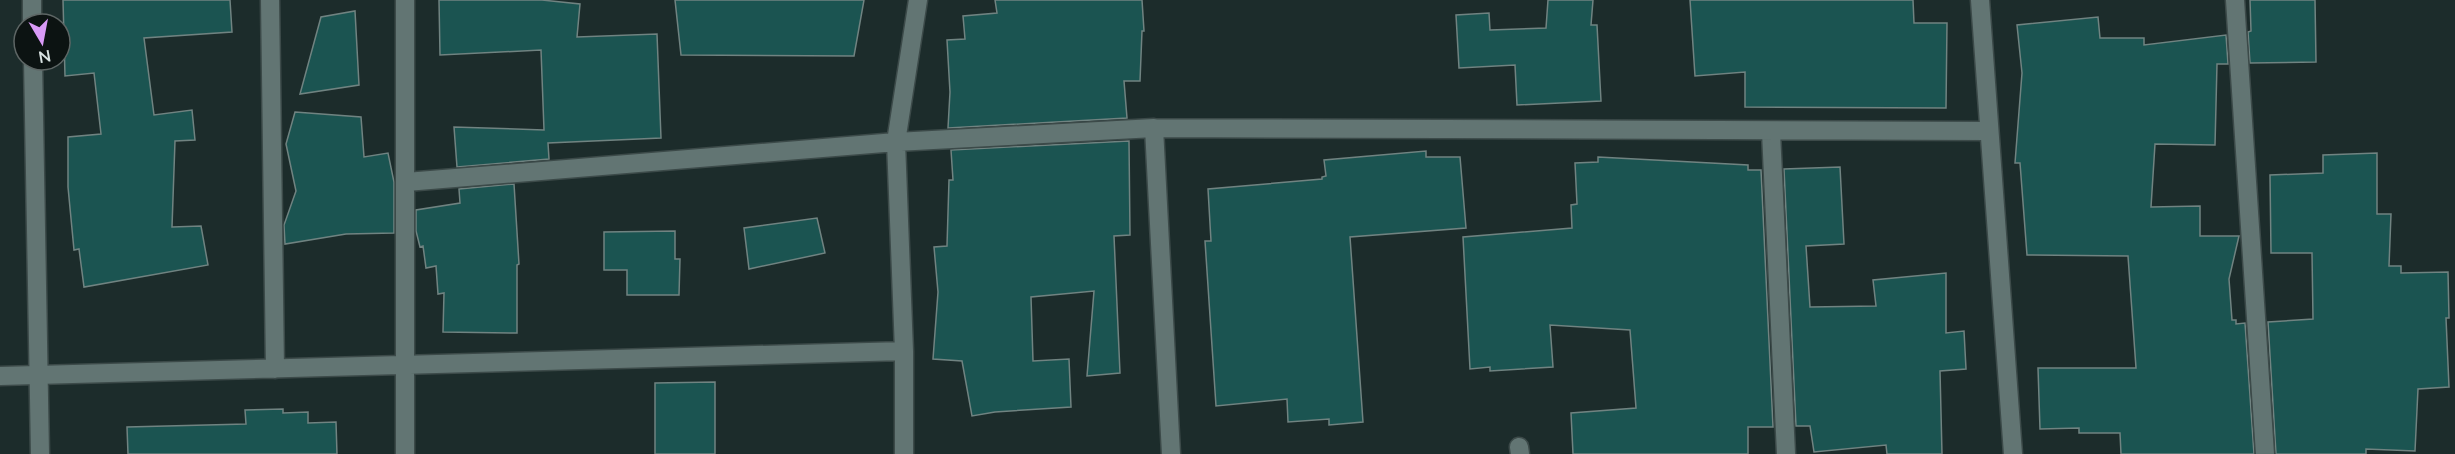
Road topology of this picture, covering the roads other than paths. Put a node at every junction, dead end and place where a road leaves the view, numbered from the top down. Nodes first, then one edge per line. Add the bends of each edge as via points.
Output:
1 (270, 0) edge
2 (405, 0) edge
3 (918, 0) edge
4 (1980, 0) edge
5 (2235, 0) edge
6 (33, 72) edge
7 (1154, 128) junction
8 (1989, 131) junction
9 (1771, 132) junction
10 (896, 142) junction
11 (406, 182) junction
12 (904, 351) junction
13 (405, 365) junction
14 (275, 369) junction
15 (39, 375) junction
16 (0, 376) edge
17 (40, 454) edge
18 (405, 454) edge
19 (904, 454) edge
20 (1171, 454) edge
21 (1786, 454) edge
22 (2013, 454) edge
23 (2265, 454) edge

1 - 14 street
2 - 11 street
3 - 10 street
4 - 8 street
5 - 23 street
6 - 15 street
7 - 9 street
7 - 10 street
7 - 20 street
8 - 9 street
8 - 22 street
9 - 21 street
10 - 11 street
10 - 12 street
11 - 13 street
12 - 13 street
12 - 19 street
13 - 14 street
13 - 18 street
14 - 15 street
15 - 16 street
15 - 17 street

